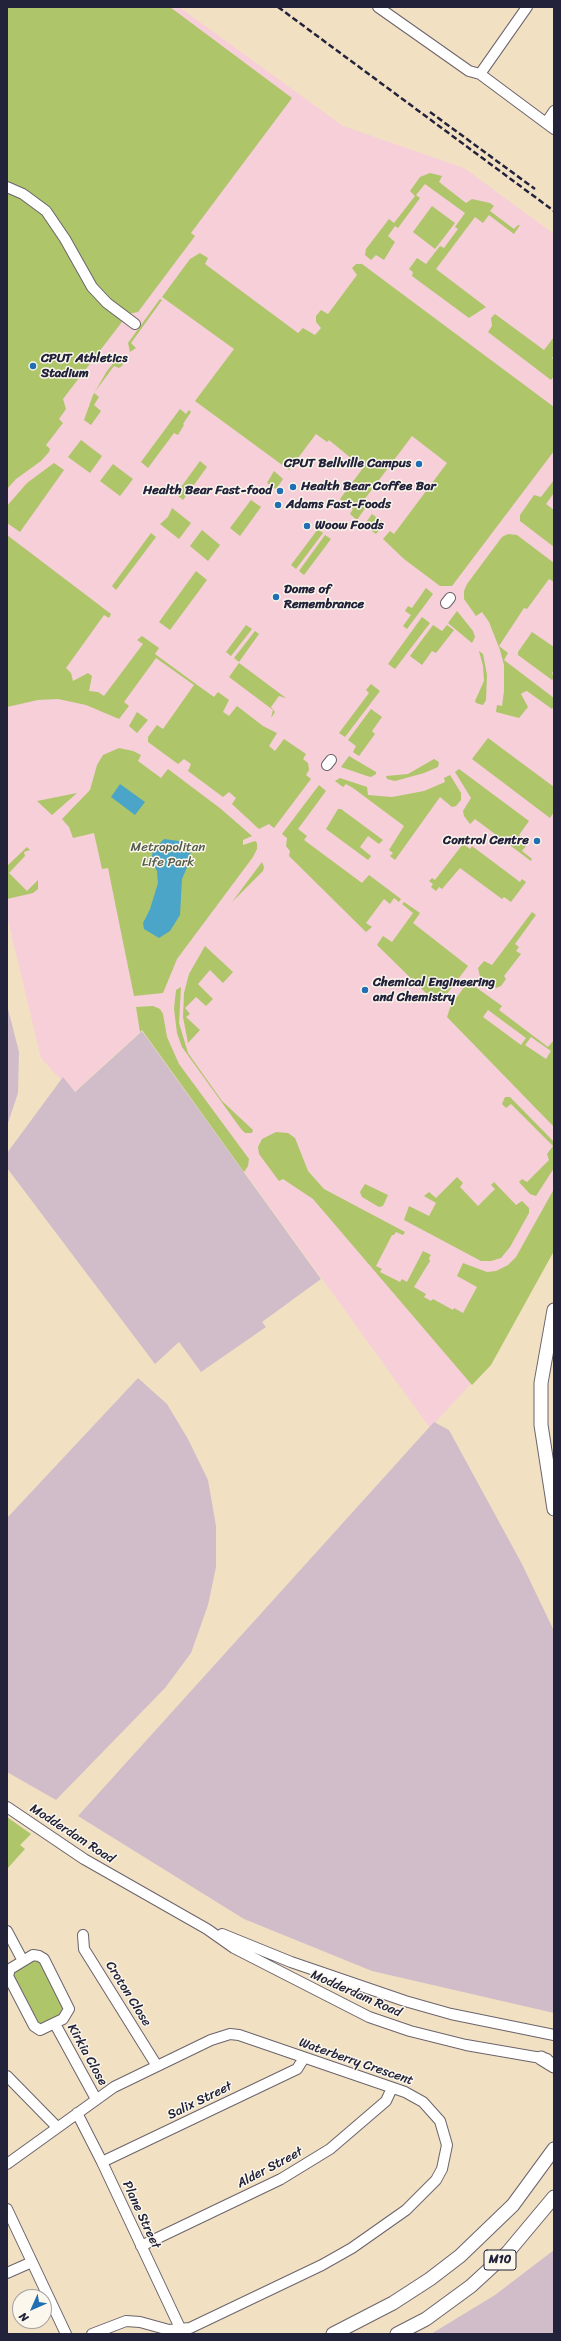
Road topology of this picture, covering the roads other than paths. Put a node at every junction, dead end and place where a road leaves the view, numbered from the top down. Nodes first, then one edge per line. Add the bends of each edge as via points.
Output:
1 (378, 7) edge
2 (527, 7) edge
3 (480, 74) junction
4 (554, 111) edge
5 (550, 126) edge
6 (7, 187) edge
7 (136, 324) dead end
8 (554, 1310) edge
9 (554, 1509) edge
10 (7, 1807) edge
11 (207, 1929) junction
12 (7, 1931) edge
13 (83, 1935) dead end
14 (23, 1961) junction
15 (55, 2024) junction
16 (554, 2035) edge
17 (304, 2058) junction
18 (541, 2058) junction
19 (554, 2060) edge
20 (156, 2066) junction
21 (554, 2066) edge
22 (7, 2076) edge
23 (392, 2088) junction
24 (96, 2099) junction
25 (77, 2113) junction
26 (57, 2127) junction
27 (554, 2149) edge
28 (102, 2162) junction
29 (7, 2164) edge
30 (553, 2198) edge
31 (7, 2209) edge
32 (141, 2246) junction
33 (32, 2262) junction
34 (7, 2273) edge
35 (180, 2330) junction
36 (66, 2334) edge
37 (92, 2334) edge
38 (334, 2334) edge
39 (397, 2334) edge

1 - 3 street via 469,71
2 - 3 street
3 - 5 street
4 - 5 street
6 - 7 street via 23,194 46,211 92,287
8 - 9 main road via 541,1383 541,1425
10 - 11 street, Modderdam Road via 61,1844
11 - 16 street, Modderdam Road via 405,2001 451,2014
11 - 18 street, Modderdam Road via 234,1948 369,2017 438,2038
12 - 14 street
13 - 20 street, Croton Close via 84,1949
14 - 15 street, Kirkia Close via 33,1955 41,1957 68,2005 66,2016
14 - 15 street, Kirkia Close via 9,1970 9,1979 37,2028 45,2029
15 - 24 street, Kirkia Close
17 - 20 street, Waterberry Crescent via 230,2034 211,2040
17 - 23 street, Waterberry Crescent
17 - 28 street, Salix Street via 297,2069
18 - 19 street, Modderdam Road
18 - 21 main road
20 - 24 street, Waterberry Crescent via 125,2080
22 - 26 street
23 - 32 street, Alder Street via 386,2101 330,2149 281,2180
23 - 35 street, Waterberry Crescent via 423,2102 437,2116 443,2128 446,2157 442,2169 428,2189 389,2224 346,2251 202,2322
24 - 25 street, Waterberry Crescent
25 - 26 street, Waterberry Crescent
25 - 28 street, Plane Street
26 - 29 street, Waterberry Crescent
27 - 38 main road, M10 via 513,2205 465,2251 430,2279 393,2303
28 - 32 street, Plane Street
30 - 39 main road, M10 via 508,2252 471,2286 439,2310
31 - 33 street
32 - 35 street, Plane Street
33 - 34 street
33 - 36 street
35 - 37 street, Waterberry Crescent via 126,2321

